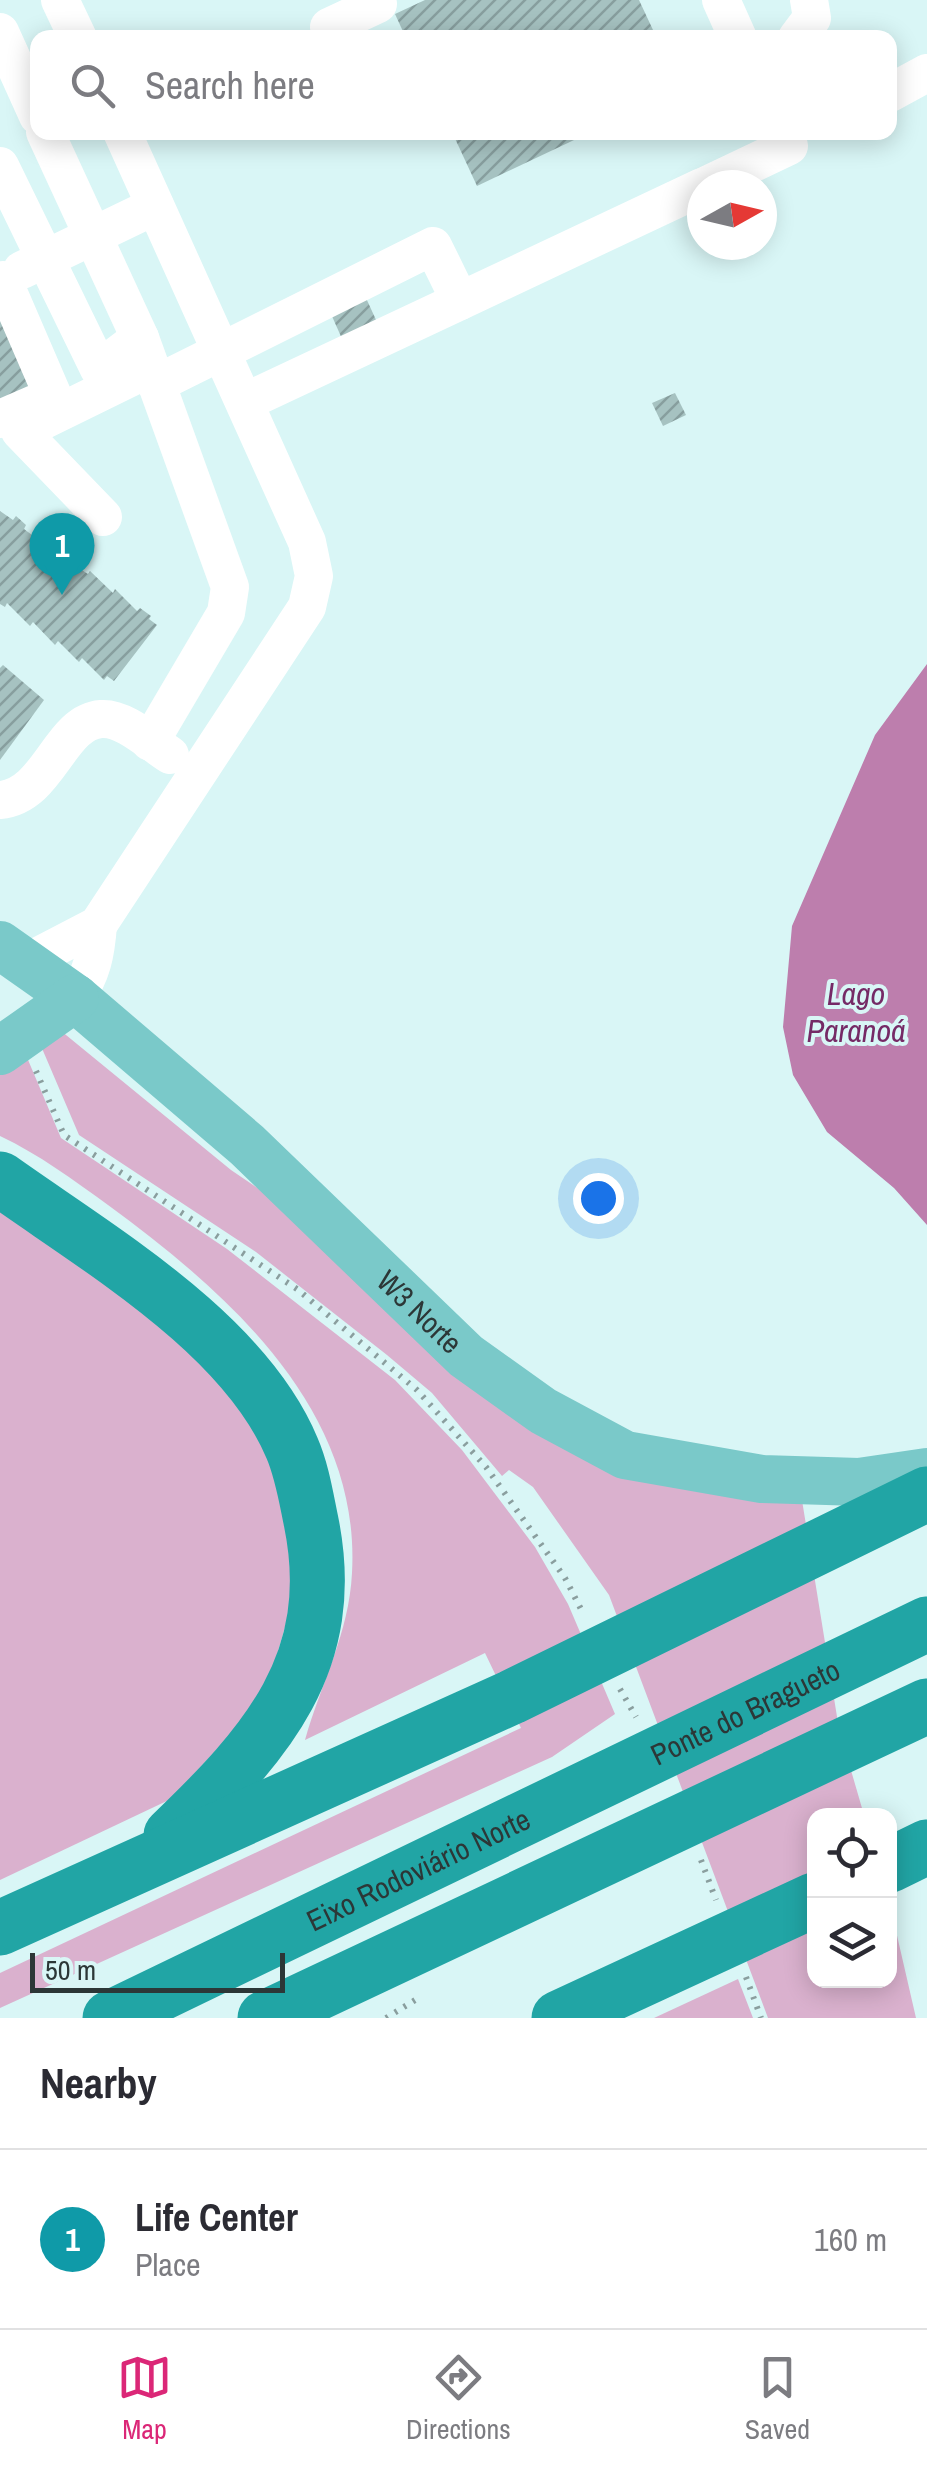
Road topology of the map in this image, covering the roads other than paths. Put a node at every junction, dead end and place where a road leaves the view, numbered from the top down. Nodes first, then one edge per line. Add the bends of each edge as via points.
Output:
1 (60, 0) edge
2 (721, 0) edge
3 (809, 0) edge
4 (378, 4) dead end
5 (329, 27) dead end
6 (74, 30) edge
7 (734, 30) edge
8 (803, 30) edge
9 (0, 32) edge
10 (927, 73) edge
11 (897, 89) edge
12 (30, 98) edge
13 (50, 140) edge
14 (126, 140) edge
15 (789, 140) edge
16 (0, 166) edge
17 (734, 170) edge
18 (687, 194) edge
19 (156, 206) junction
20 (94, 236) junction
21 (44, 258) junction
22 (1, 276) edge
23 (460, 301) junction
24 (222, 350) junction
25 (149, 363) junction
26 (245, 402) junction
27 (6, 430) edge
28 (102, 517) dead end
29 (150, 742) junction
30 (197, 772) junction
31 (0, 800) edge
32 (98, 925) junction
33 (12, 954) edge
34 (75, 998) junction
35 (11, 1044) edge
36 (0, 1179) edge
37 (927, 1472) edge
38 (927, 1494) edge
39 (927, 1624) edge
40 (927, 1706) edge
41 (563, 1796) joint
42 (927, 1847) edge
43 (897, 1861) edge
44 (142, 1863) junction
45 (807, 1903) edge
46 (0, 1928) edge
47 (110, 2018) edge
48 (264, 2018) edge
49 (559, 2018) edge

1 - 6 street
2 - 7 street
3 - 8 street via 812,18
4 - 5 street
9 - 12 street
10 - 11 street
13 - 20 street
14 - 19 street
15 - 17 street
16 - 21 street
18 - 23 street
19 - 20 street
19 - 24 street
20 - 21 street
20 - 25 street
21 - 22 street
21 - 25 street via 99,369
22 - 27 street via 53,396
23 - 24 street via 433,246
23 - 26 street
24 - 25 street
24 - 26 street
25 - 27 street
25 - 29 street via 230,587 226,613
26 - 30 street via 307,542 314,576 307,607
27 - 28 street
29 - 30 street
29 - 31 street via 100,719 81,726 30,790
30 - 32 street
32 - 33 street
32 - 34 street via 95,957
33 - 34 main road, W3 Norte
34 - 35 main road
34 - 37 main road, W3 Norte via 247,1145 466,1356 543,1412 626,1455 762,1479 858,1482
36 - 44 highway via 218,1345 279,1422 307,1502 318,1582 316,1623 288,1700 230,1778
38 - 44 highway via 512,1697
39 - 41 highway, Ponte do Bragueto
40 - 48 highway
41 - 47 highway, Eixo Rodoviário Norte
42 - 43 highway
44 - 46 highway
45 - 49 highway

